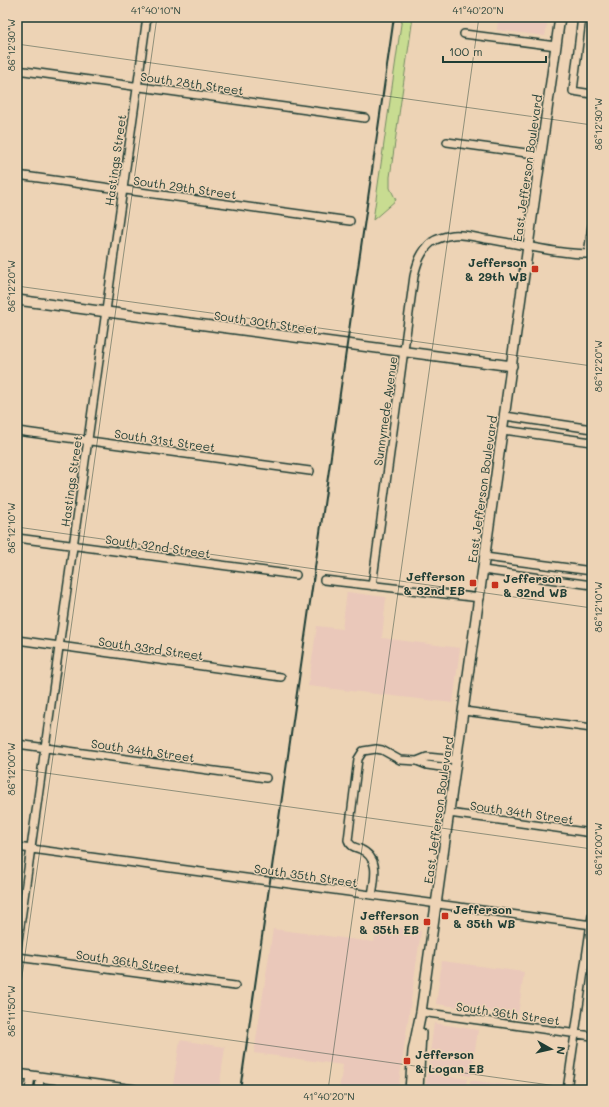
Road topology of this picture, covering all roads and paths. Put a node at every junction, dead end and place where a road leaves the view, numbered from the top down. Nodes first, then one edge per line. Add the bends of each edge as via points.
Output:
1 (147, 17) edge
2 (560, 17) edge
3 (582, 17) edge
4 (464, 34) dead end
5 (556, 46) junction
6 (17, 70) edge
7 (137, 87) junction
8 (592, 94) edge
9 (365, 118) dead end
10 (447, 142) dead end
11 (541, 154) junction
12 (17, 175) edge
13 (122, 190) junction
14 (350, 221) dead end
15 (592, 226) edge
16 (528, 246) junction
17 (590, 254) edge
18 (17, 300) edge
19 (105, 313) junction
20 (404, 353) junction
21 (512, 366) junction
22 (505, 416) junction
23 (592, 429) edge
24 (503, 430) junction
25 (17, 431) edge
26 (87, 441) junction
27 (592, 442) edge
28 (310, 471) dead end
29 (17, 538) edge
30 (73, 545) junction
31 (485, 557) junction
32 (483, 570) junction
33 (592, 571) edge
34 (296, 575) dead end
35 (324, 580) dead end
36 (592, 585) edge
37 (372, 586) junction
38 (480, 598) junction
39 (17, 640) edge
40 (59, 646) junction
41 (281, 677) dead end
42 (464, 711) junction
43 (592, 728) edge
44 (17, 744) edge
45 (45, 748) junction
46 (456, 765) junction
47 (266, 778) dead end
48 (449, 814) junction
49 (592, 833) edge
50 (17, 847) edge
51 (31, 849) junction
52 (372, 895) junction
53 (436, 904) junction
54 (592, 916) edge
55 (591, 925) edge
56 (17, 948) edge
57 (17, 957) edge
58 (235, 986) dead end
59 (421, 1012) junction
60 (575, 1034) junction
61 (592, 1036) edge
62 (17, 1074) edge
63 (31, 1076) junction
64 (40, 1078) junction
65 (409, 1087) edge
66 (29, 1090) edge
67 (39, 1090) edge
68 (134, 1090) edge
69 (418, 1090) edge
70 (567, 1090) edge

1 - 7 street, Hastings Street
2 - 5 street, East Jefferson Boulevard
3 - 8 street via 572,91
4 - 5 street
5 - 11 street, East Jefferson Boulevard
6 - 7 street, South 28th Street
7 - 9 street, South 28th Street
7 - 13 street, Hastings Street
10 - 11 street
11 - 16 street, East Jefferson Boulevard
12 - 13 street, South 29th Street
13 - 14 street, South 29th Street
13 - 19 street, Hastings Street
15 - 17 street
16 - 17 street
16 - 20 street, Sunnymede Avenue via 453,235 440,238 431,244 417,264
16 - 21 street, East Jefferson Boulevard
18 - 19 street, South 30th Street
19 - 20 street, South 30th Street
19 - 26 street, Hastings Street
20 - 21 street, South 30th Street
20 - 37 street, Sunnymede Avenue
21 - 22 street, East Jefferson Boulevard
22 - 23 street
22 - 24 street, East Jefferson Boulevard
24 - 27 street
24 - 31 street, East Jefferson Boulevard
25 - 26 street, South 31st Street
26 - 28 street, South 31st Street
26 - 30 street, Hastings Street
29 - 30 street, South 32nd Street
30 - 34 street, South 32nd Street
30 - 40 street, Hastings Street
31 - 32 street, East Jefferson Boulevard
31 - 33 street
32 - 36 street
32 - 38 street, East Jefferson Boulevard
35 - 37 street
37 - 38 street
38 - 42 street, East Jefferson Boulevard
39 - 40 street, South 33rd Street
40 - 41 street, South 33rd Street
40 - 45 street, Hastings Street
42 - 43 street
42 - 46 street, East Jefferson Boulevard
44 - 45 street, South 34th Street
45 - 47 street, South 34th Street
45 - 51 street, Hastings Street
46 - 48 street, East Jefferson Boulevard
46 - 52 street via 427,757 417,761 400,760 376,749 363,751 358,759 348,840 351,845 366,852 373,861 375,873
48 - 49 street, South 34th Street
48 - 53 street, East Jefferson Boulevard
50 - 51 street, South 35th Street
51 - 52 street, South 35th Street
51 - 56 street, Hastings Street
52 - 53 street, South 35th Street
53 - 55 street, South 35th Street
53 - 59 street, East Jefferson Boulevard
54 - 55 street
55 - 60 street
57 - 58 street, South 36th Street
59 - 60 street, South 36th Street
59 - 65 street, East Jefferson Boulevard
59 - 69 street, East Jefferson Boulevard
60 - 61 street, South 36th Street
60 - 70 street
62 - 63 street
63 - 64 street
63 - 66 street
64 - 67 street
64 - 68 street

